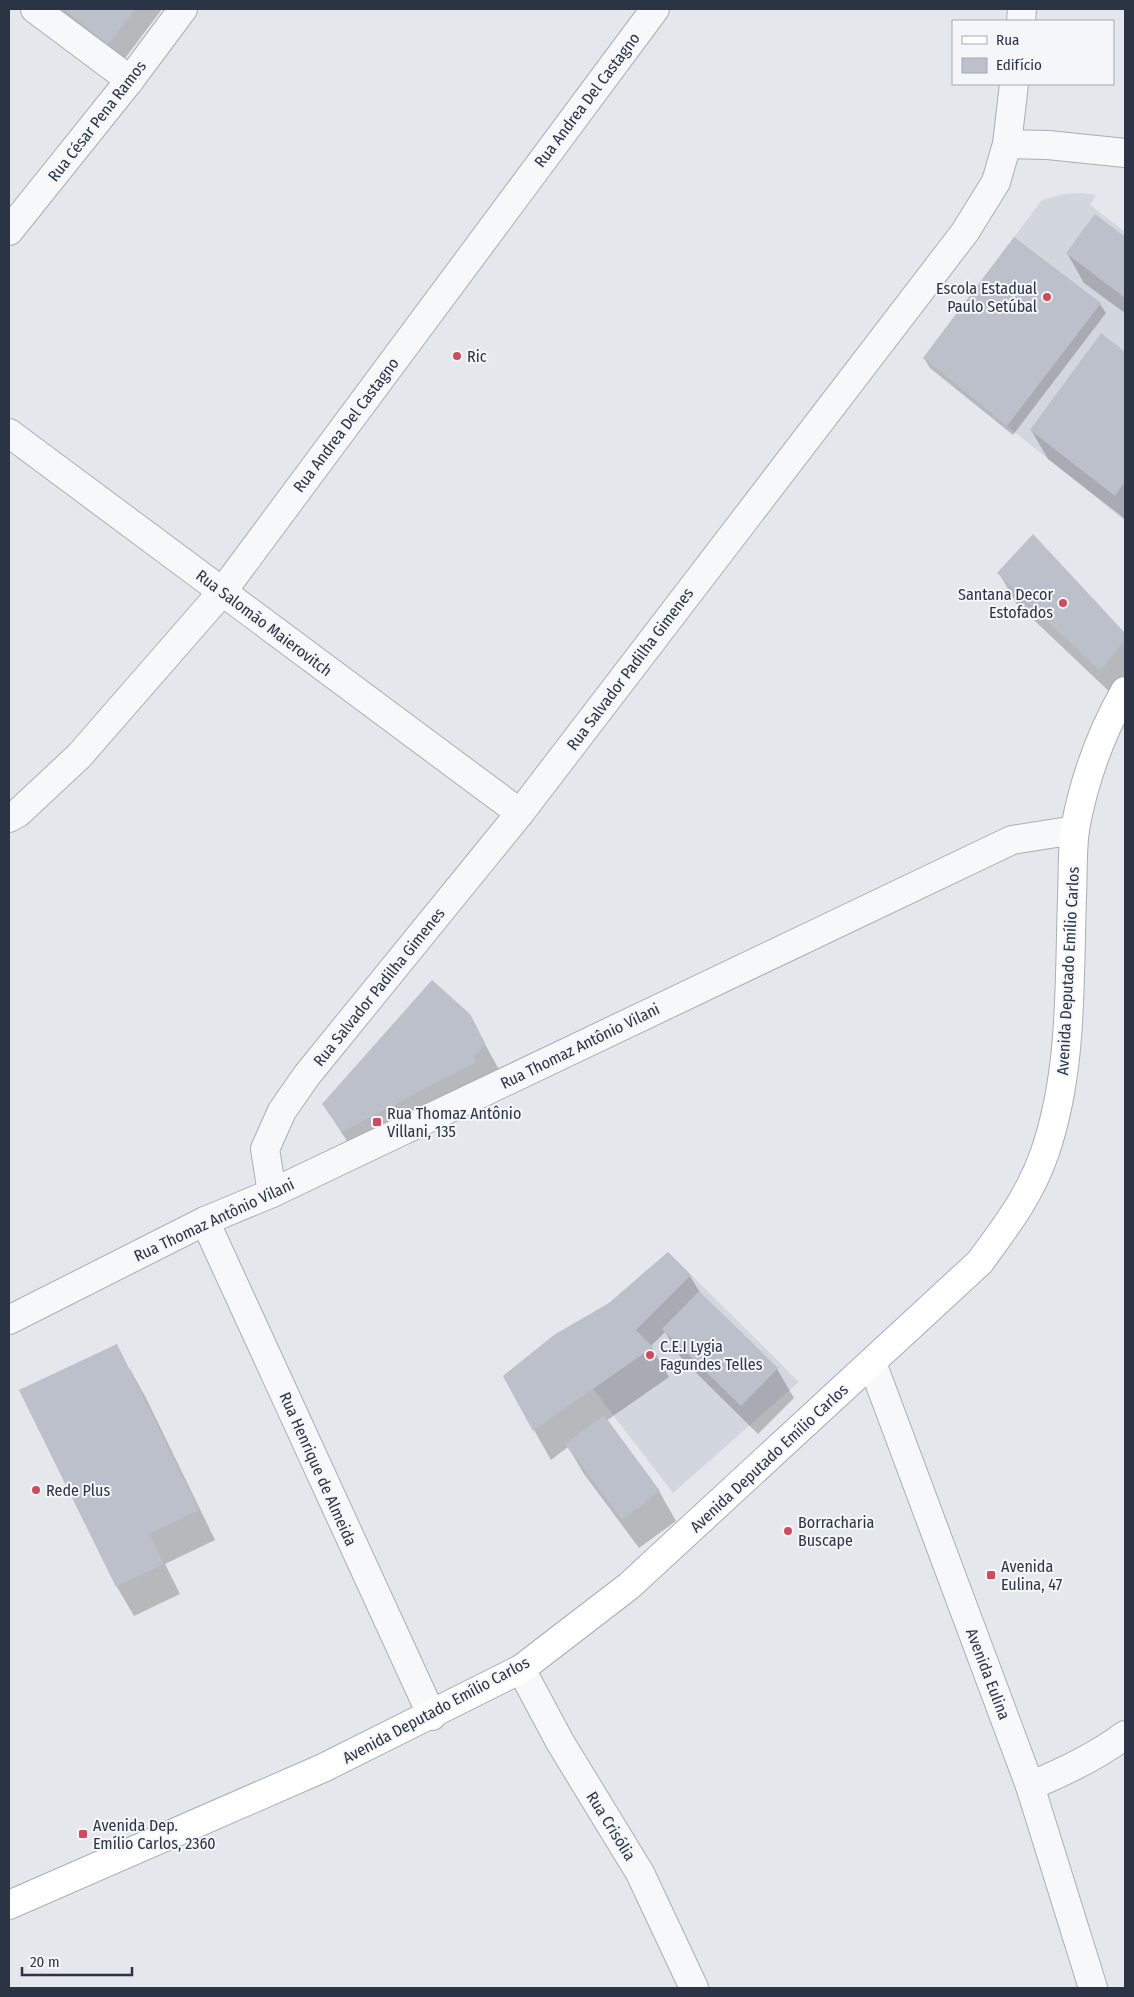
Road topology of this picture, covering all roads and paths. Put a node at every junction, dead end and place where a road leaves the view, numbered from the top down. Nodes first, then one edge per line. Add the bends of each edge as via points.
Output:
1 (34, 9) edge
2 (183, 9) edge
3 (655, 9) edge
4 (130, 80) junction
5 (1014, 85) edge
6 (1007, 144) junction
7 (1125, 153) edge
8 (9, 231) edge
9 (9, 434) edge
10 (222, 592) junction
11 (1125, 691) edge
12 (520, 813) junction
13 (9, 818) edge
14 (1075, 830) junction
15 (272, 1193) junction
16 (205, 1222) junction
17 (9, 1320) edge
18 (872, 1363) junction
19 (521, 1669) junction
20 (432, 1716) junction
21 (1125, 1735) edge
22 (1030, 1786) junction
23 (9, 1905) edge
24 (694, 1988) edge
25 (1093, 1988) edge

1 - 4 street
2 - 4 street, Rua César Pena Ramos
3 - 10 street, Rua Andrea Del Castagno
4 - 8 street, Rua César Pena Ramos
5 - 6 street, Rua Salvador Padilha Gimenes
6 - 7 street
6 - 12 street, Rua Salvador Padilha Gimenes via 996,182 964,232
9 - 10 street, Rua Salomão Maierovitch
10 - 12 street, Rua Salomão Maierovitch
10 - 13 street, Rua Andrea Del Castagno via 79,756
11 - 14 main road, Avenida Deputado Emílio Carlos via 1108,721 1090,767
12 - 15 street, Rua Salvador Padilha Gimenes via 307,1075 282,1111 265,1149
14 - 15 street, Rua Thomaz Antônio Vilani via 1012,840
14 - 18 main road, Avenida Deputado Emílio Carlos via 1066,1057 1044,1152 1020,1207 980,1262
15 - 16 street, Rua Thomaz Antônio Vilani
16 - 17 street, Rua Thomaz Antônio Vilani
16 - 20 street, Rua Henrique de Almeida
18 - 19 main road, Avenida Deputado Emílio Carlos via 629,1586
18 - 22 street, Avenida Eulina
19 - 20 main road, Avenida Deputado Emílio Carlos
19 - 24 street, Rua Crisólia via 560,1742 640,1873
20 - 23 main road, Avenida Deputado Emílio Carlos via 323,1768
21 - 22 street via 1068,1771
22 - 25 street, Avenida Eulina

